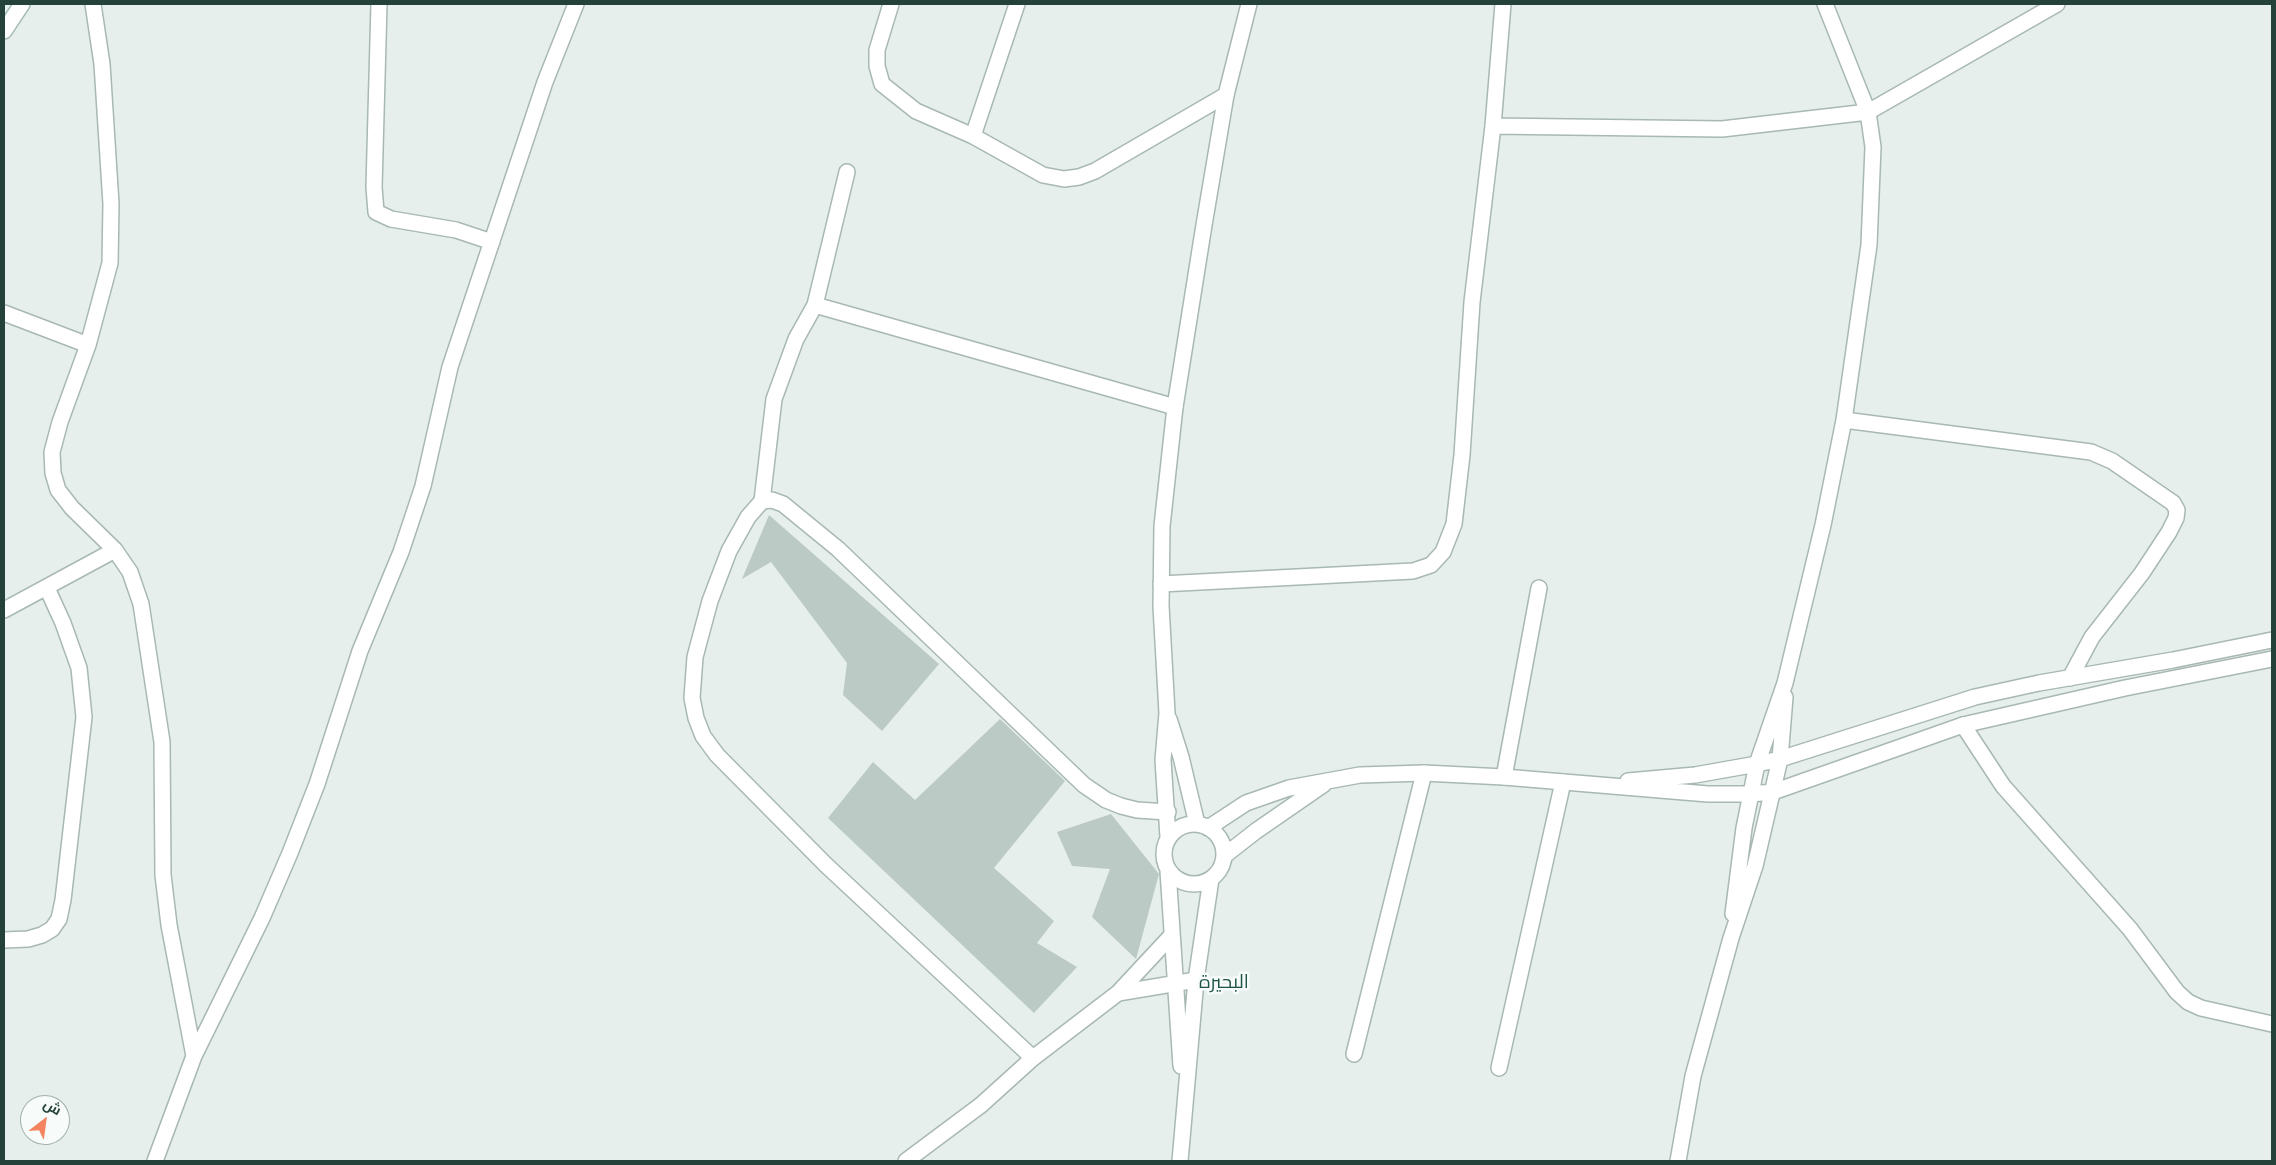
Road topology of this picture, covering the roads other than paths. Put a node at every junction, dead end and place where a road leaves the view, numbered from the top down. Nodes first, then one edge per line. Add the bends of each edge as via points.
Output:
1 (22, 4) edge
2 (93, 4) edge
3 (379, 4) edge
4 (576, 4) edge
5 (891, 4) edge
6 (1016, 4) edge
7 (1250, 4) edge
8 (1503, 4) edge
9 (1825, 4) edge
10 (2057, 4) edge
11 (4, 31) edge
12 (1226, 95) junction
13 (1868, 112) junction
14 (1493, 126) junction
15 (973, 136) junction
16 (847, 172) dead end
17 (492, 242) junction
18 (815, 305) junction
19 (4, 313) edge
20 (88, 345) junction
21 (1175, 407) junction
22 (1844, 420) junction
23 (762, 501) junction
24 (115, 550) junction
25 (1161, 584) junction
26 (47, 588) junction
27 (1539, 588) dead end
28 (4, 610) edge
29 (2272, 640) edge
30 (2272, 659) edge
31 (2070, 678) junction
32 (1785, 683) junction
33 (1167, 713) junction
34 (1963, 726) junction
35 (1780, 759) junction
36 (1757, 764) junction
37 (1424, 774) junction
38 (1504, 777) junction
39 (1326, 782) junction
40 (1563, 782) junction
41 (1605, 784) junction
42 (1773, 792) junction
43 (1750, 794) junction
44 (1168, 812) junction
45 (1203, 826) junction
46 (1168, 837) junction
47 (1224, 856) junction
48 (1168, 871) junction
49 (1211, 880) junction
50 (1171, 936) junction
51 (1731, 938) junction
52 (4, 940) edge
53 (1196, 980) junction
54 (1175, 983) junction
55 (1118, 993) junction
56 (2272, 1024) edge
57 (1354, 1054) dead end
58 (194, 1056) junction
59 (1033, 1058) junction
60 (1499, 1068) dead end
61 (1184, 1107) junction
62 (1677, 1159) edge
63 (156, 1161) edge
64 (906, 1161) edge
65 (1180, 1161) edge

1 - 11 street
2 - 20 street via 102,64 111,204 110,263
3 - 17 street via 374,168 376,212 391,219 456,230
4 - 17 street via 545,82
5 - 15 street via 877,50 882,84 916,111
6 - 15 street
7 - 12 street
8 - 14 street
9 - 13 street
10 - 13 street
12 - 15 street via 1095,171 1079,177 1043,176
12 - 21 street
13 - 14 street via 1714,129
13 - 22 street via 1873,147 1871,217
14 - 25 street via 1472,302 1454,524 1443,552 1430,565 1413,571
16 - 18 street
17 - 58 street via 450,367 415,514 360,651 317,784 262,918
18 - 21 street
18 - 23 street via 796,339 774,399
19 - 20 street
20 - 24 street via 60,422 52,452 53,473 58,490 72,508
21 - 25 street via 1162,526
22 - 31 street via 2091,452 2112,461 2173,503 2177,510 2176,518 2169,532 2092,637
22 - 32 street
23 - 44 street via 783,504 838,549 1084,785 1121,806
23 - 59 street via 748,517 729,551 710,601 695,657 692,698 704,736 718,755 826,865
24 - 26 street
24 - 58 street via 130,572 141,604 162,742 163,875 169,925
25 - 33 street
26 - 28 street
26 - 52 street via 64,623 79,668 84,717 63,900 59,919 52,929 28,939
27 - 38 street
29 - 31 street
30 - 34 street via 2126,688
31 - 35 street via 1975,697
32 - 35 street
32 - 36 street
33 - 44 street via 1163,760
33 - 45 street
34 - 42 street
34 - 56 street via 2003,786 2130,929 2177,992 2201,1008
35 - 36 street
35 - 42 street
36 - 41 street via 1695,775
36 - 43 street
37 - 38 street
37 - 39 street via 1360,775
37 - 57 street
38 - 40 street
39 - 45 street via 1289,788 1246,803
39 - 47 street
40 - 41 street
40 - 60 street
41 - 43 street via 1666,792
42 - 43 street
42 - 51 street via 1755,866
43 - 51 street via 1736,876
44 - 46 street
45 - 46 street via 1181,826
45 - 47 street via 1220,840
46 - 48 street via 1163,848 1163,860
47 - 49 street via 1220,869
48 - 49 street via 1183,883 1203,884
48 - 50 street
49 - 53 street
50 - 54 street
50 - 55 street
51 - 62 street via 1693,1076
53 - 54 street
53 - 61 street
54 - 55 street
54 - 61 street
55 - 59 street
58 - 63 street
59 - 64 street via 981,1105
61 - 65 street

